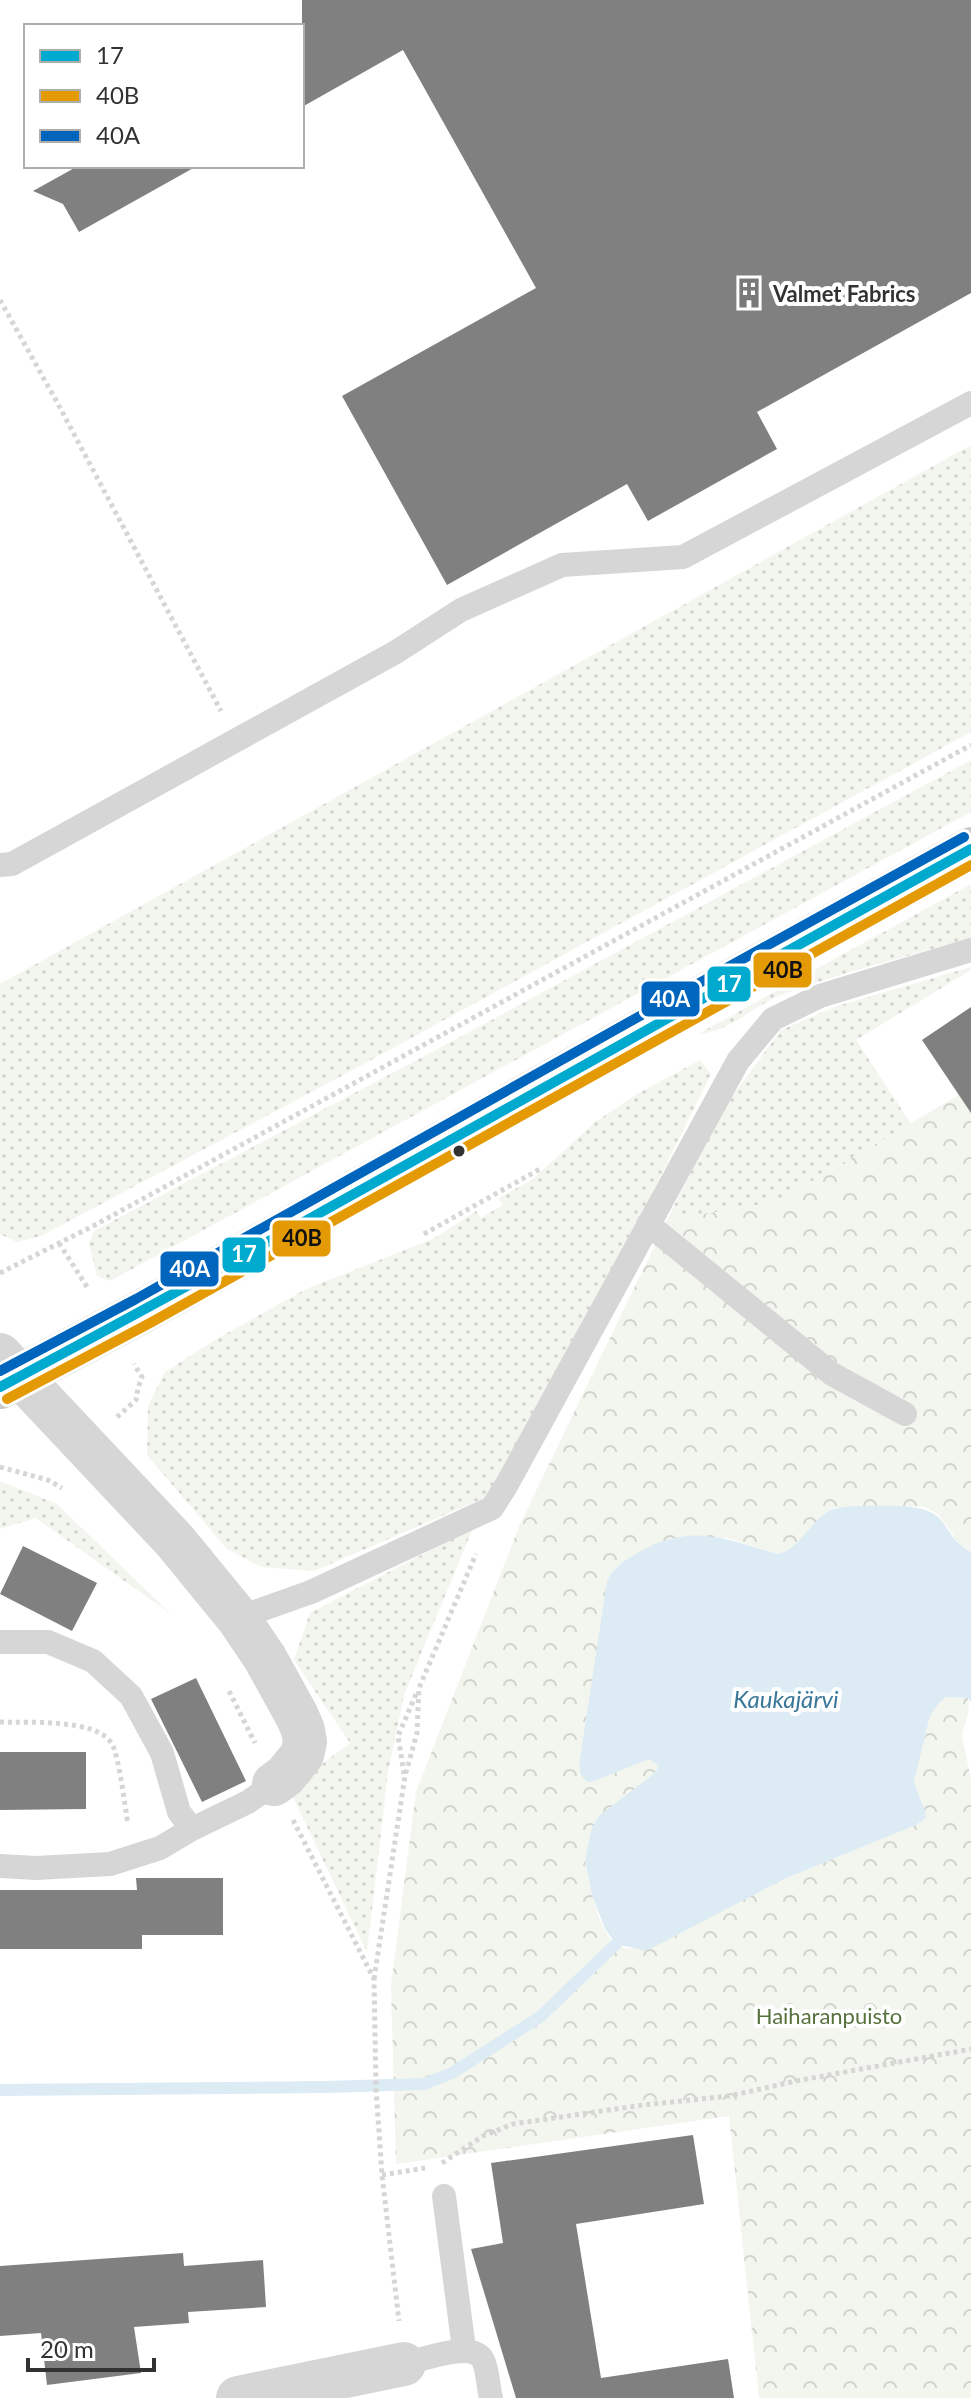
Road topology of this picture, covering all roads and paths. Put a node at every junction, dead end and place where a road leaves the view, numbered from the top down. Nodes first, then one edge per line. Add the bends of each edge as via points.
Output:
1 (0, 300) edge
2 (971, 403) edge
3 (236, 740) junction
4 (971, 745) edge
5 (971, 849) edge
6 (0, 865) edge
7 (971, 950) edge
8 (540, 1169) dead end
9 (648, 1224) junction
10 (424, 1234) dead end
11 (0, 1273) edge
12 (6, 1373) edge
13 (905, 1414) dead end
14 (0, 1467) edge
15 (68, 1493) dead end
16 (492, 1508) junction
17 (238, 1618) junction
18 (0, 1642) edge
19 (419, 1688) junction
20 (229, 1690) dead end
21 (0, 1722) edge
22 (405, 1776) junction
23 (274, 1784) junction
24 (192, 1829) junction
25 (135, 1856) junction
26 (0, 1866) edge
27 (374, 1979) junction
28 (971, 2049) edge
29 (382, 2175) junction
30 (444, 2196) dead end
31 (464, 2349) junction
32 (404, 2364) junction
33 (238, 2398) edge
34 (491, 2398) edge

1 - 3 path
2 - 3 lane via 683,557 562,565 461,610
3 - 6 lane via 12,864
4 - 11 path
5 - 12 main road via 143,1311
7 - 9 lane via 820,996 773,1019 738,1061
8 - 10 path
9 - 13 lane via 832,1374
9 - 16 lane
12 - 17 street via 175,1541
14 - 15 path via 48,1480
16 - 17 lane via 311,1592
16 - 19 path
17 - 23 street via 303,1730 302,1755
18 - 24 lane via 48,1642 93,1661 131,1696 162,1753 179,1812
19 - 22 path via 417,1733
19 - 22 path via 398,1736
20 - 23 path
21 - 25 path via 85,1727 102,1733 113,1745
22 - 27 path
23 - 24 lane
23 - 27 path
24 - 25 lane
25 - 26 lane via 110,1864
27 - 29 path
28 - 29 path via 729,2096 513,2124 438,2165
29 - 32 path
30 - 31 lane
31 - 32 lane
31 - 34 lane via 483,2360
32 - 33 street

